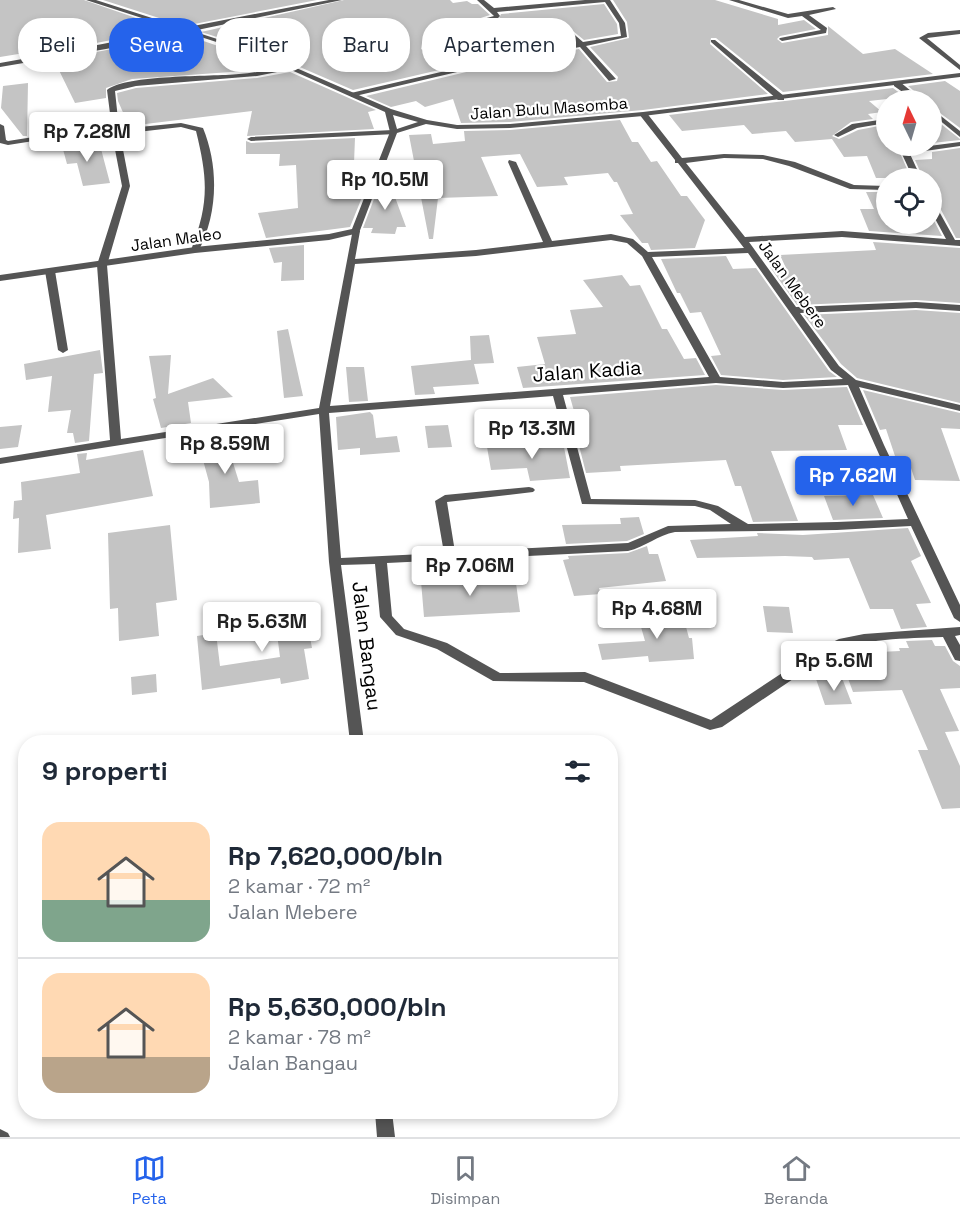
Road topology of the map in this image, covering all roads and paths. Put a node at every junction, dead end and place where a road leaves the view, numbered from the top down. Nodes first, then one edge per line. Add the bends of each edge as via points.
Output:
1 (88, 0) edge
2 (339, 0) edge
3 (480, 0) edge
4 (607, 0) edge
5 (732, 0) edge
6 (547, 6) junction
7 (833, 9) dead end
8 (494, 10) junction
9 (553, 13) dead end
10 (805, 15) junction
11 (146, 18) edge
12 (495, 18) edge
13 (204, 26) edge
14 (960, 32) edge
15 (782, 39) dead end
16 (576, 40) edge
17 (713, 41) dead end
18 (580, 44) junction
19 (576, 45) edge
20 (109, 46) edge
21 (0, 65) edge
22 (960, 68) edge
23 (271, 72) edge
24 (301, 72) edge
25 (452, 72) edge
26 (960, 75) edge
27 (612, 79) dead end
28 (897, 84) junction
29 (905, 90) edge
30 (354, 95) junction
31 (781, 98) junction
32 (388, 111) junction
33 (643, 114) junction
34 (942, 120) edge
35 (426, 122) junction
36 (875, 123) edge
37 (0, 126) edge
38 (115, 132) junction
39 (393, 132) junction
40 (959, 133) edge
41 (838, 135) dead end
42 (251, 139) dead end
43 (960, 144) edge
44 (942, 145) edge
45 (678, 161) junction
46 (512, 162) dead end
47 (876, 188) edge
48 (942, 221) edge
49 (356, 231) junction
50 (743, 240) junction
51 (956, 243) edge
52 (549, 245) junction
53 (195, 250) junction
54 (750, 250) junction
55 (646, 255) junction
56 (351, 262) junction
57 (102, 265) junction
58 (50, 271) junction
59 (0, 278) edge
60 (960, 308) edge
61 (795, 310) junction
62 (63, 350) dead end
63 (716, 380) junction
64 (852, 382) junction
65 (557, 391) junction
66 (960, 408) edge
67 (324, 410) junction
68 (116, 443) junction
69 (0, 461) edge
70 (530, 490) dead end
71 (915, 522) junction
72 (747, 528) junction
73 (450, 556) junction
74 (381, 560) junction
75 (335, 562) junction
76 (960, 618) edge
77 (954, 631) edge
78 (960, 657) edge
79 (356, 735) edge
80 (385, 1119) edge
81 (386, 1137) edge

1 - 11 street, Jalan Bulu Masomba
2 - 13 street
3 - 8 street
4 - 6 street
4 - 18 street via 625,37
5 - 10 street via 782,16
6 - 8 street
6 - 9 street
7 - 10 street
8 - 12 street
10 - 15 street via 824,32
14 - 22 street via 922,38
16 - 18 street
17 - 31 street
18 - 19 street
18 - 27 street
20 - 21 street
23 - 38 street via 116,87 111,90
24 - 30 street, Jalan Bulu Masomba
25 - 30 street
26 - 28 street, Jalan Bulu Masomba
28 - 29 street
28 - 31 street, Jalan Bulu Masomba
30 - 32 street, Jalan Bulu Masomba
31 - 33 street, Jalan Bulu Masomba
32 - 35 street, Jalan Bulu Masomba
32 - 39 street
33 - 35 street, Jalan Bulu Masomba via 471,128
33 - 45 street, Jalan Mebere
34 - 40 street
35 - 39 street
36 - 41 street via 855,126
37 - 38 street via 2,141 8,143 91,130
38 - 53 street via 181,125 200,130 212,174 212,191
38 - 57 street via 126,186
39 - 42 street
39 - 49 street, Jalan Bangau
43 - 44 street
45 - 47 street via 763,157 853,187
45 - 50 street, Jalan Mebere
46 - 52 street
48 - 51 street
49 - 53 street, Jalan Maleo
49 - 56 street, Jalan Bangau
50 - 51 street via 842,234
50 - 54 street, Jalan Mebere
52 - 55 street via 619,237
52 - 56 street
53 - 57 street, Jalan Maleo
54 - 55 street
54 - 61 street, Jalan Mebere
55 - 63 street
56 - 67 street, Jalan Bangau
57 - 58 street, Jalan Maleo
57 - 68 street
58 - 59 street, Jalan Maleo
58 - 62 street
60 - 61 street via 916,305
61 - 64 street, Jalan Mebere via 826,358
63 - 64 street, Jalan Kadia via 783,385
63 - 65 street, Jalan Kadia
64 - 66 street, Jalan Mebere
64 - 71 street
65 - 67 street, Jalan Kadia
65 - 72 street via 586,502 695,503 714,508
67 - 68 street
67 - 75 street, Jalan Bangau
68 - 69 street
70 - 73 street via 441,501
71 - 72 street
71 - 76 street
72 - 73 street via 663,529 641,544 628,547
73 - 74 street
74 - 75 street
74 - 77 street via 386,617 400,632 442,646 498,678 585,677 710,725 843,642
75 - 79 street, Jalan Bangau
77 - 78 street
80 - 81 street

